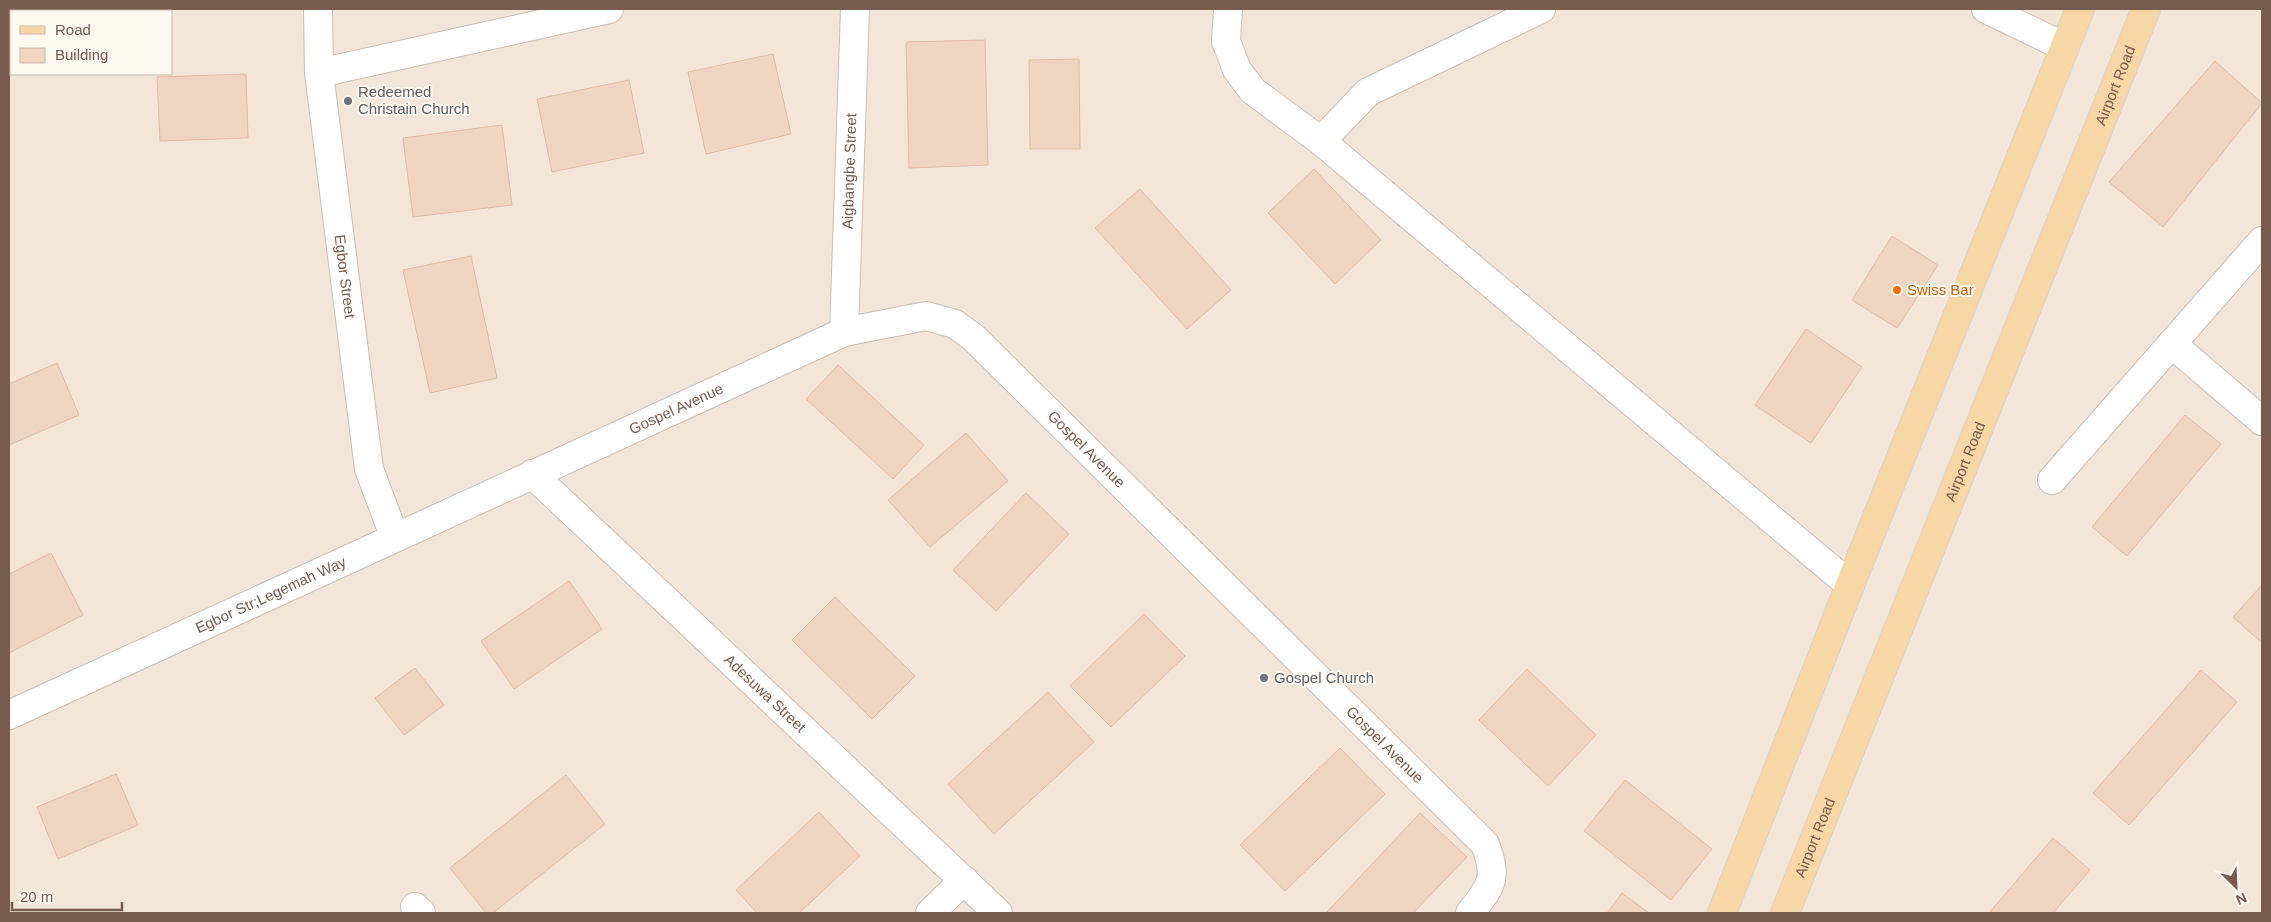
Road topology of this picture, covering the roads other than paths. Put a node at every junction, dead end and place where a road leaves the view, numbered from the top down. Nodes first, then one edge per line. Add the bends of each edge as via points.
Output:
1 (318, 9) edge
2 (609, 9) edge
3 (855, 9) edge
4 (1228, 9) edge
5 (1541, 9) edge
6 (1986, 9) edge
7 (2080, 9) edge
8 (2146, 9) edge
9 (2065, 47) junction
10 (319, 72) junction
11 (1321, 141) junction
12 (2262, 241) edge
13 (844, 332) junction
14 (2172, 344) junction
15 (2262, 421) edge
16 (532, 474) junction
17 (2052, 480) dead end
18 (395, 538) junction
19 (1850, 585) junction
20 (9, 715) edge
21 (964, 880) junction
22 (930, 913) edge
23 (998, 913) edge
24 (1470, 913) edge
25 (1722, 913) edge
26 (1785, 913) edge

1 - 10 street, Egbor Street
2 - 10 street
3 - 13 street, Aigbangbe Street
4 - 11 street via 1226,41 1237,70 1252,91
5 - 11 street via 1368,92
6 - 9 street
7 - 9 main road
8 - 26 main road, Airport Road
9 - 19 main road
10 - 18 street, Egbor Street via 369,468
11 - 19 street
12 - 14 street
13 - 16 street, Gospel Avenue
13 - 24 street, Gospel Avenue via 926,316 955,324 974,338 1485,844 1493,866 1490,888
14 - 15 street
14 - 17 street
16 - 18 street, Egbor Str;Legemah Way
16 - 21 street, Adesuwa Street
18 - 20 street, Egbor Str;Legemah Way
19 - 25 main road
21 - 22 street
21 - 23 street, Adesuwa Street

